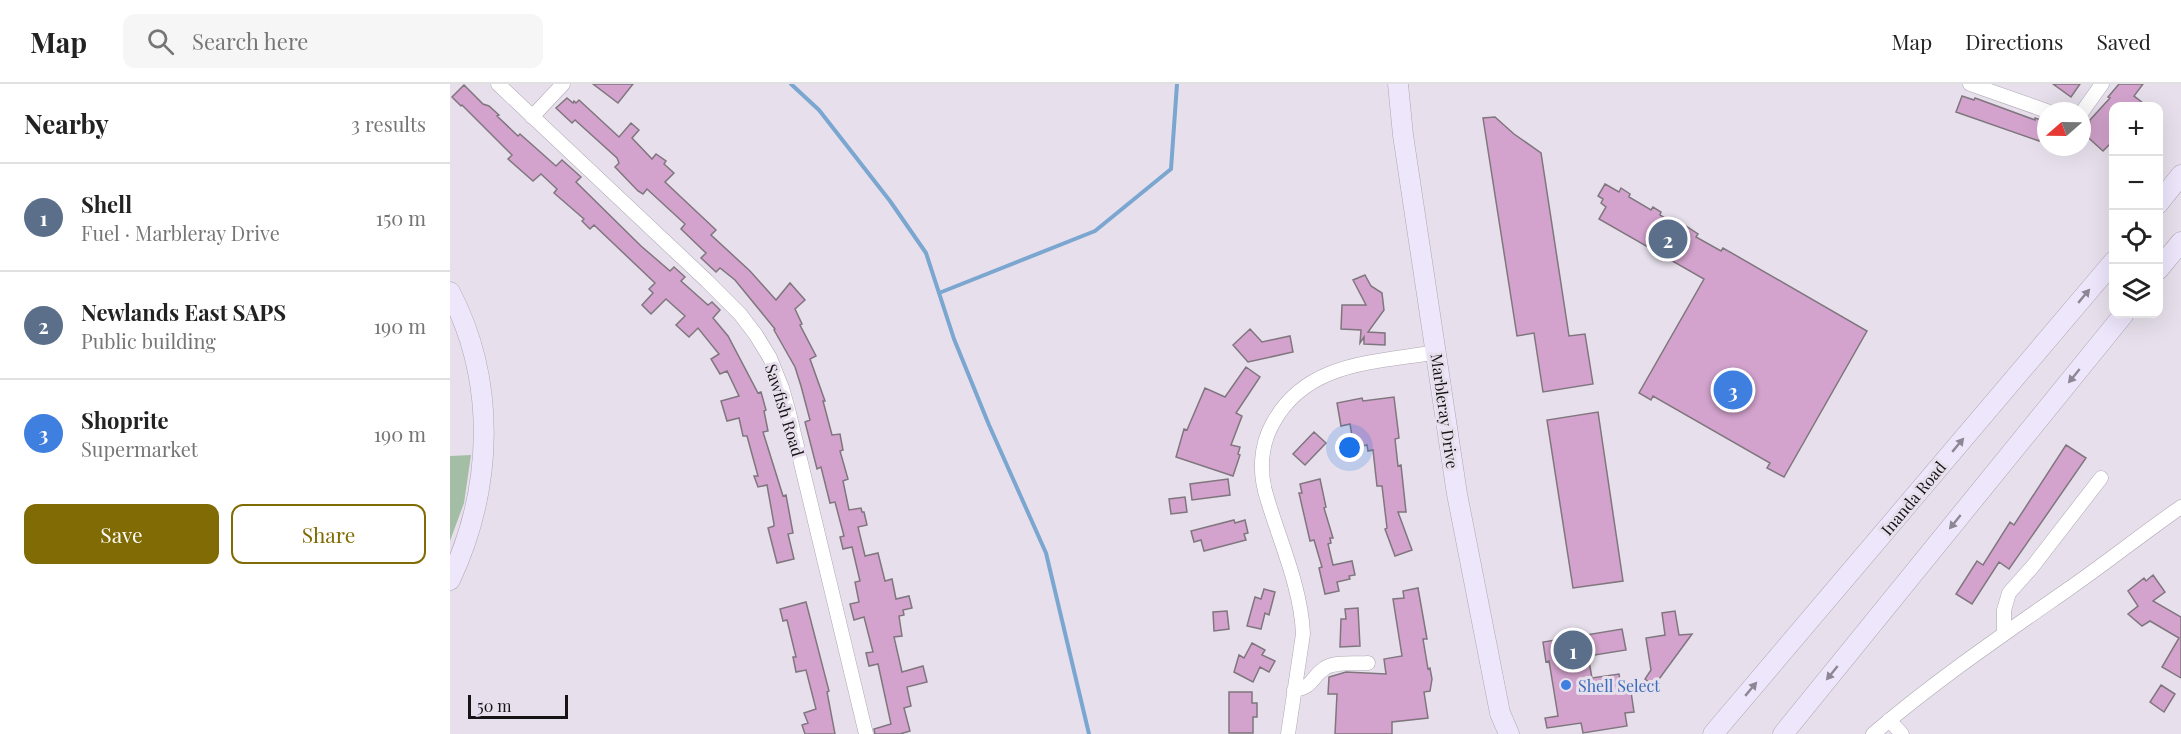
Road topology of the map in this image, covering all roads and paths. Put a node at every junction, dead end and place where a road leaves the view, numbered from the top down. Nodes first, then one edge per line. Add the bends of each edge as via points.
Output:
1 (498, 84) edge
2 (563, 84) edge
3 (1398, 84) edge
4 (1970, 84) edge
5 (2102, 84) edge
6 (2089, 102) edge
7 (2037, 107) edge
8 (532, 117) junction
9 (2181, 175) edge
10 (2163, 198) edge
11 (2181, 242) edge
12 (2111, 264) edge
13 (2163, 264) edge
14 (450, 292) edge
15 (2121, 318) edge
16 (1437, 352) junction
17 (2102, 478) dead end
18 (2181, 507) edge
19 (450, 580) edge
20 (2004, 632) junction
21 (1368, 663) dead end
22 (1294, 690) junction
23 (1889, 720) junction
24 (866, 734) edge
25 (1288, 734) edge
26 (1509, 734) edge
27 (1713, 734) edge
28 (1783, 734) edge
29 (1874, 734) edge
30 (1902, 734) edge

1 - 8 street, Sawfish Road
2 - 8 street
3 - 16 main road, Marbleray Drive
4 - 7 street
5 - 6 street
8 - 24 street, Sawfish Road via 716,289 740,314 770,358 789,413
9 - 10 main road
11 - 13 main road
27 -> 12 main road, Inanda Road
14 - 19 main road via 464,322 476,365 484,431 475,513
15 -> 28 main road
16 - 22 street via 1342,368 1324,375 1295,392 1271,427 1262,455 1263,484 1302,617
16 - 26 main road, Marbleray Drive via 1457,494 1500,713
17 - 20 street via 2009,593
18 - 20 street
20 - 23 street
21 - 22 street via 1325,668 1308,687
22 - 25 street
23 - 29 street
23 - 30 street

